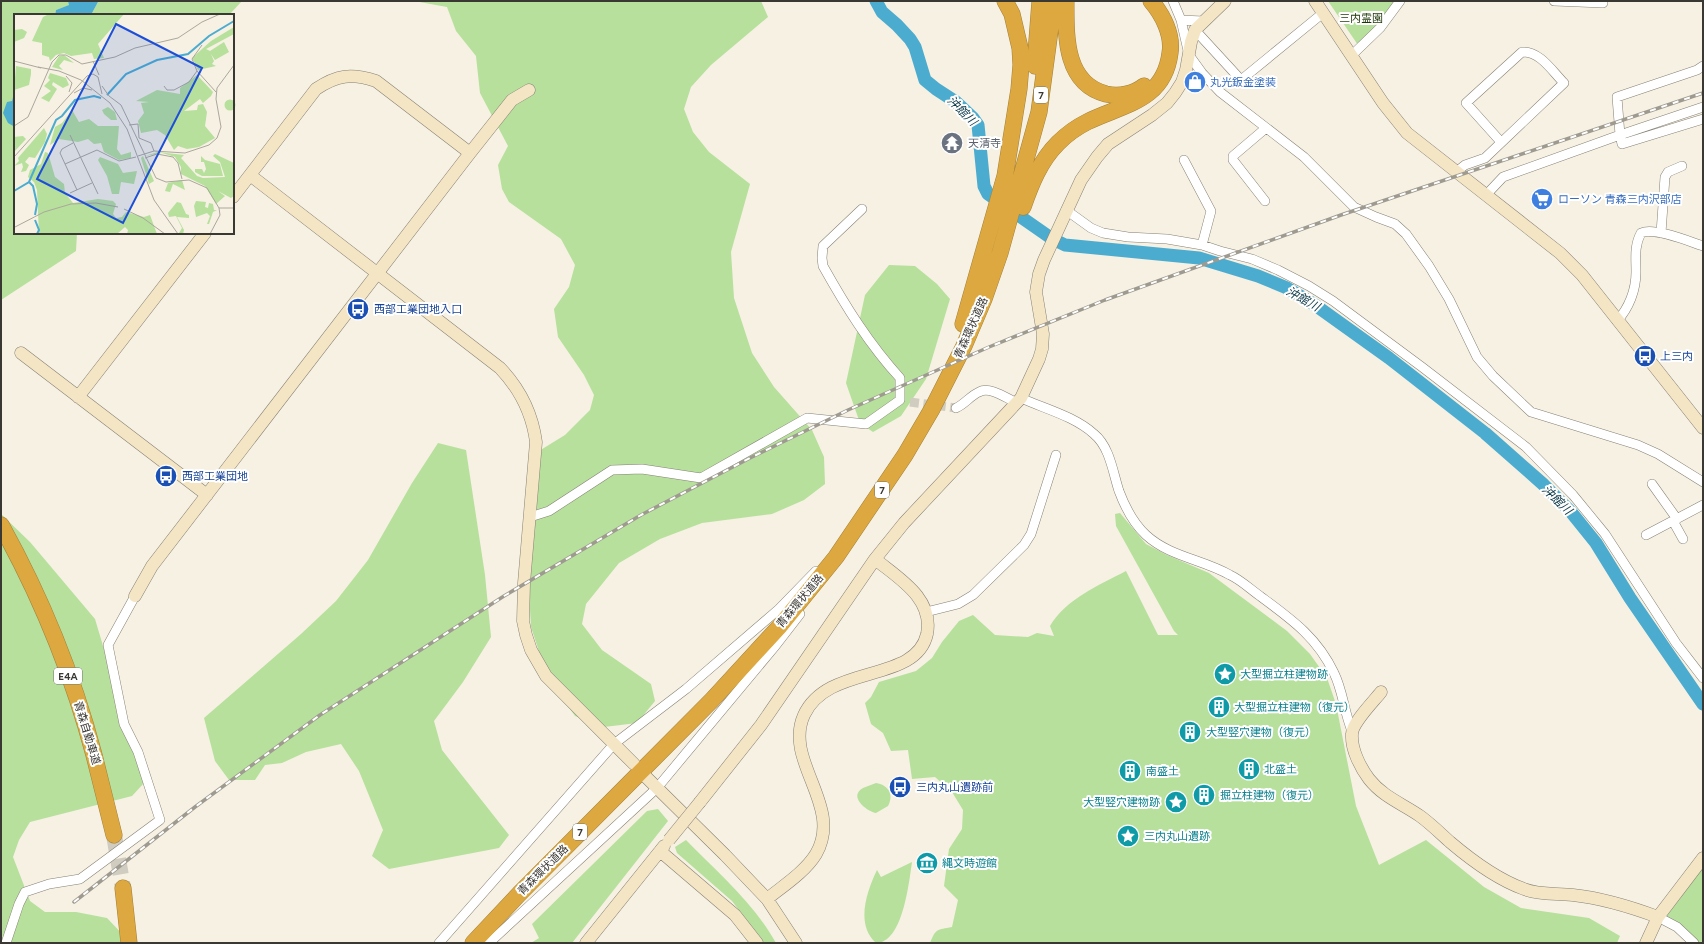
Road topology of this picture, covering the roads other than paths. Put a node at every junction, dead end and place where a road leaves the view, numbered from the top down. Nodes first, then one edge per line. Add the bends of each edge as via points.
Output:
1 (1005, 1) edge
2 (1040, 1) edge
3 (1054, 1) edge
4 (1066, 1) edge
5 (1142, 1) edge
6 (1151, 1) edge
7 (1173, 1) edge
8 (1225, 1) edge
9 (1314, 1) edge
10 (1400, 1) edge
11 (1554, 1) edge
12 (1603, 3) dead end
13 (1323, 13) junction
14 (1181, 20) junction
15 (1199, 26) junction
16 (1189, 55) junction
17 (1351, 56) junction
18 (1703, 66) edge
19 (529, 90) dead end
20 (1703, 107) edge
21 (1703, 119) edge
22 (1266, 128) junction
23 (1620, 135) junction
24 (1501, 142) junction
25 (470, 153) junction
26 (1184, 160) dead end
27 (1682, 166) dead end
28 (1456, 172) junction
29 (250, 175) junction
30 (1023, 190) junction
31 (1487, 194) junction
32 (234, 196) edge
33 (1265, 201) dead end
34 (862, 208) dead end
35 (1065, 214) junction
36 (1661, 233) junction
37 (204, 234) edge
38 (1202, 245) junction
39 (1703, 246) edge
40 (378, 273) junction
41 (1617, 321) junction
42 (21, 353) dead end
43 (78, 397) junction
44 (900, 400) junction
45 (1019, 400) junction
46 (910, 402) tunnel mouth
47 (935, 404) junction
48 (956, 408) tunnel mouth
49 (1703, 428) edge
50 (1056, 455) dead end
51 (892, 475) junction
52 (1703, 482) edge
53 (1652, 484) dead end
54 (207, 495) junction
55 (1703, 506) edge
56 (530, 517) junction
57 (1675, 520) junction
58 (1, 525) edge
59 (1646, 535) dead end
60 (1683, 539) dead end
61 (836, 557) junction
62 (875, 559) junction
63 (135, 596) joint
64 (926, 612) junction
65 (1703, 678) edge
66 (1381, 692) dead end
67 (1352, 731) junction
68 (614, 744) junction
69 (634, 764) dead end
70 (646, 777) dead end
71 (657, 788) junction
72 (114, 835) tunnel mouth
73 (660, 851) junction
74 (1703, 858) edge
75 (122, 888) tunnel mouth
76 (767, 899) junction
77 (1658, 917) junction
78 (6, 943) edge
79 (129, 943) edge
80 (439, 943) edge
81 (473, 943) edge
82 (489, 943) edge
83 (586, 943) edge
84 (757, 943) edge
85 (796, 943) edge
86 (1646, 943) edge
87 (1694, 943) edge

1 - 47 highway via 1012,14 1020,48 1021,65 1013,132 1005,176 968,311
2 - 30 highway, 7
3 - 30 highway, 7 via 1039,112
4 - 5 highway via 1066,42 1077,73 1087,84 1100,92 1112,95 1140,89 1151,81 1160,68 1163,40 1158,23
6 - 30 highway via 1169,33 1171,48 1169,62 1160,83 1151,93 1086,123 1058,144
7 - 14 street
8 - 15 street
9 - 13 street
10 - 17 street via 1380,28
11 - 12 street
13 - 15 street via 1241,80
13 - 17 street
14 - 15 street
14 - 16 street
15 - 16 street
16 - 22 street via 1220,92
16 - 35 street via 1182,82 1175,93 1152,115 1108,144 1081,180
17 - 28 street via 1407,133
18 - 23 street via 1617,97
19 - 25 street via 512,100
20 - 23 street
21 - 23 street via 1622,144
22 - 33 street via 1233,156 1233,160
22 - 52 street via 1304,157 1354,207 1395,224 1406,234 1449,299 1477,357 1493,376 1532,412 1638,445 1658,454
23 - 31 street via 1503,177
24 - 24 street via 1466,103 1522,52 1530,52 1537,55 1564,83
24 - 28 street via 1485,158 1465,165
25 - 29 street via 376,81 350,76 326,82 316,89
25 - 40 street
26 - 38 street via 1211,211
27 - 36 street via 1668,172 1665,177
28 - 31 street
29 - 32 street
29 - 40 street
30 - 47 highway, 青森環状道路 / 7 via 984,299
31 - 41 street via 1560,253 1582,275
34 - 44 street via 823,246 823,266 880,357 900,378
35 - 38 street via 1102,233
35 - 45 street via 1044,260 1036,292 1042,349
36 - 39 street
36 - 41 street via 1646,231 1641,233 1636,242 1636,274 1632,296 1626,311
37 - 43 street
38 - 65 street via 1252,259 1309,286 1422,367 1526,447 1588,512 1623,559 1676,643
40 - 54 street
40 - 56 street via 500,368 522,396 534,427 536,442
41 - 49 street
42 - 43 street
43 - 54 street
44 - 46 street
44 - 56 street via 866,424 807,418 701,478 642,469 612,470 549,511
45 - 48 street via 988,390 978,392
45 - 62 street
45 - 67 street via 1073,420 1095,434 1108,455 1120,492 1135,524 1146,535 1175,554 1231,575 1304,630 1327,659 1335,675
47 - 51 highway, 青森環状道路 / 7
50 - 64 street via 1031,534 1024,545 966,600
51 - 61 highway, 青森環状道路 / 7
51 - 68 street via 875,492 816,571 779,609 686,689
53 - 57 street
54 - 63 street via 152,566
55 - 57 street
56 - 68 street via 523,604 526,635 531,650 546,676
57 - 59 street
57 - 60 street
58 - 72 highway, 青森自動車道 / E4A via 48,622 72,686 94,754
61 - 71 street via 819,589 776,645
61 - 81 highway, 青森環状道路 / 7 via 748,662
62 - 64 street via 914,591
62 - 73 street, bridge via 761,725
63 - 78 street via 108,645 124,724 138,752 160,820 80,879 49,884 25,892
64 - 76 street via 927,633 922,646 913,656 895,666 833,686 815,698 808,708 800,729 800,743 822,809 824,832 815,855 806,866
66 - 67 street
67 - 77 street via 1352,743 1362,767 1379,790 1419,815 1450,842 1489,870 1525,890 1599,900
68 - 69 street
68 - 80 street
70 - 71 street
71 - 76 street
71 - 82 street
73 - 83 street
73 - 84 street via 735,915
74 - 77 street
75 - 79 highway
76 - 85 street
77 - 86 street
77 - 87 street via 1677,927

